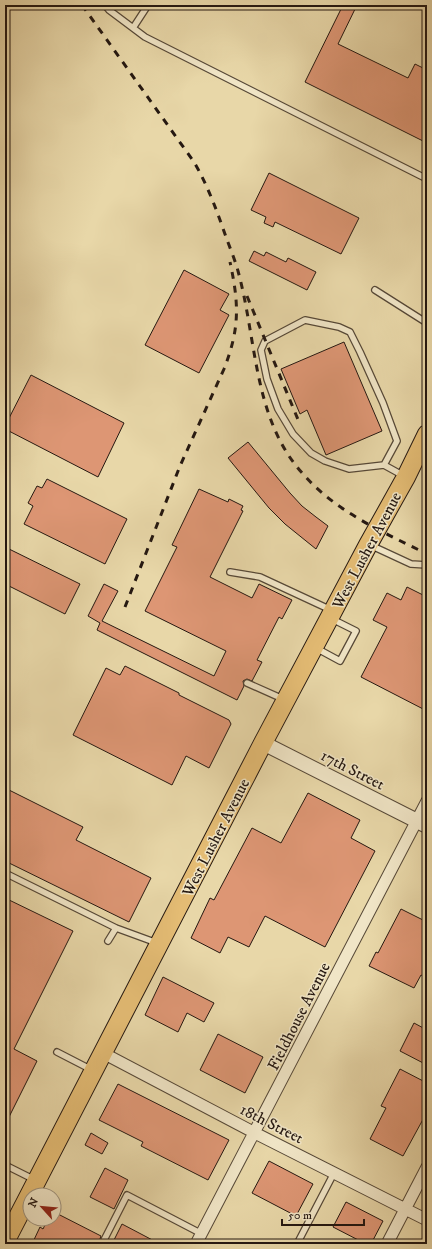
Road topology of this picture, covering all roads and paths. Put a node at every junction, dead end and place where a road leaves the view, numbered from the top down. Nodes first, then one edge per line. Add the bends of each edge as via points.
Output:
1 (105, 5) edge
2 (148, 5) edge
3 (133, 28) junction
4 (427, 179) edge
5 (375, 290) dead end
6 (427, 323) edge
7 (426, 439) edge
8 (384, 465) junction
9 (406, 477) junction
10 (368, 544) junction
11 (427, 565) edge
12 (230, 572) dead end
13 (331, 614) junction
14 (314, 647) junction
15 (247, 683) dead end
16 (286, 700) junction
17 (263, 743) junction
18 (427, 801) edge
19 (422, 823) edge
20 (5, 873) edge
21 (116, 928) junction
22 (108, 941) dead end
23 (160, 944) junction
24 (57, 1052) dead end
25 (103, 1053) junction
26 (94, 1071) junction
27 (255, 1133) junction
28 (5, 1165) edge
29 (427, 1167) edge
30 (334, 1173) junction
31 (37, 1181) junction
32 (405, 1209) junction
33 (427, 1220) edge
34 (202, 1234) junction
35 (5, 1242) edge
36 (102, 1244) edge
37 (196, 1244) edge
38 (297, 1244) edge
39 (387, 1244) edge

1 - 3 lane
2 - 3 lane
3 - 4 lane via 145,37
5 - 6 lane
7 - 9 main road, West Lusher Avenue
8 - 8 lane via 397,441 383,403 350,332 305,320 265,341 261,350 266,379 278,409 293,434 311,454 349,470
8 - 9 lane
9 - 10 main road, West Lusher Avenue
10 - 11 lane via 411,564
10 - 13 main road, West Lusher Avenue
12 - 13 lane via 260,578
13 - 14 main road, West Lusher Avenue
13 - 14 lane via 356,631 340,661
14 - 16 main road, West Lusher Avenue
15 - 16 lane
16 - 17 main road, West Lusher Avenue
17 - 19 street, 17th Street
17 - 23 main road, West Lusher Avenue
18 - 19 street, Fieldhouse Avenue
19 - 27 street, Fieldhouse Avenue
20 - 21 lane
21 - 22 lane
21 - 23 lane
23 - 25 main road, West Lusher Avenue
24 - 26 lane
25 - 26 main road, West Lusher Avenue
25 - 27 street, 18th Street
26 - 31 main road, West Lusher Avenue
27 - 30 street, 18th Street
27 - 34 street, Fieldhouse Avenue
28 - 31 lane
29 - 32 street
30 - 32 street, 18th Street
30 - 38 lane
31 - 35 main road, West Lusher Avenue
32 - 33 street, 18th Street
32 - 39 street
34 - 36 lane via 127,1195
34 - 37 street, Fieldhouse Avenue

